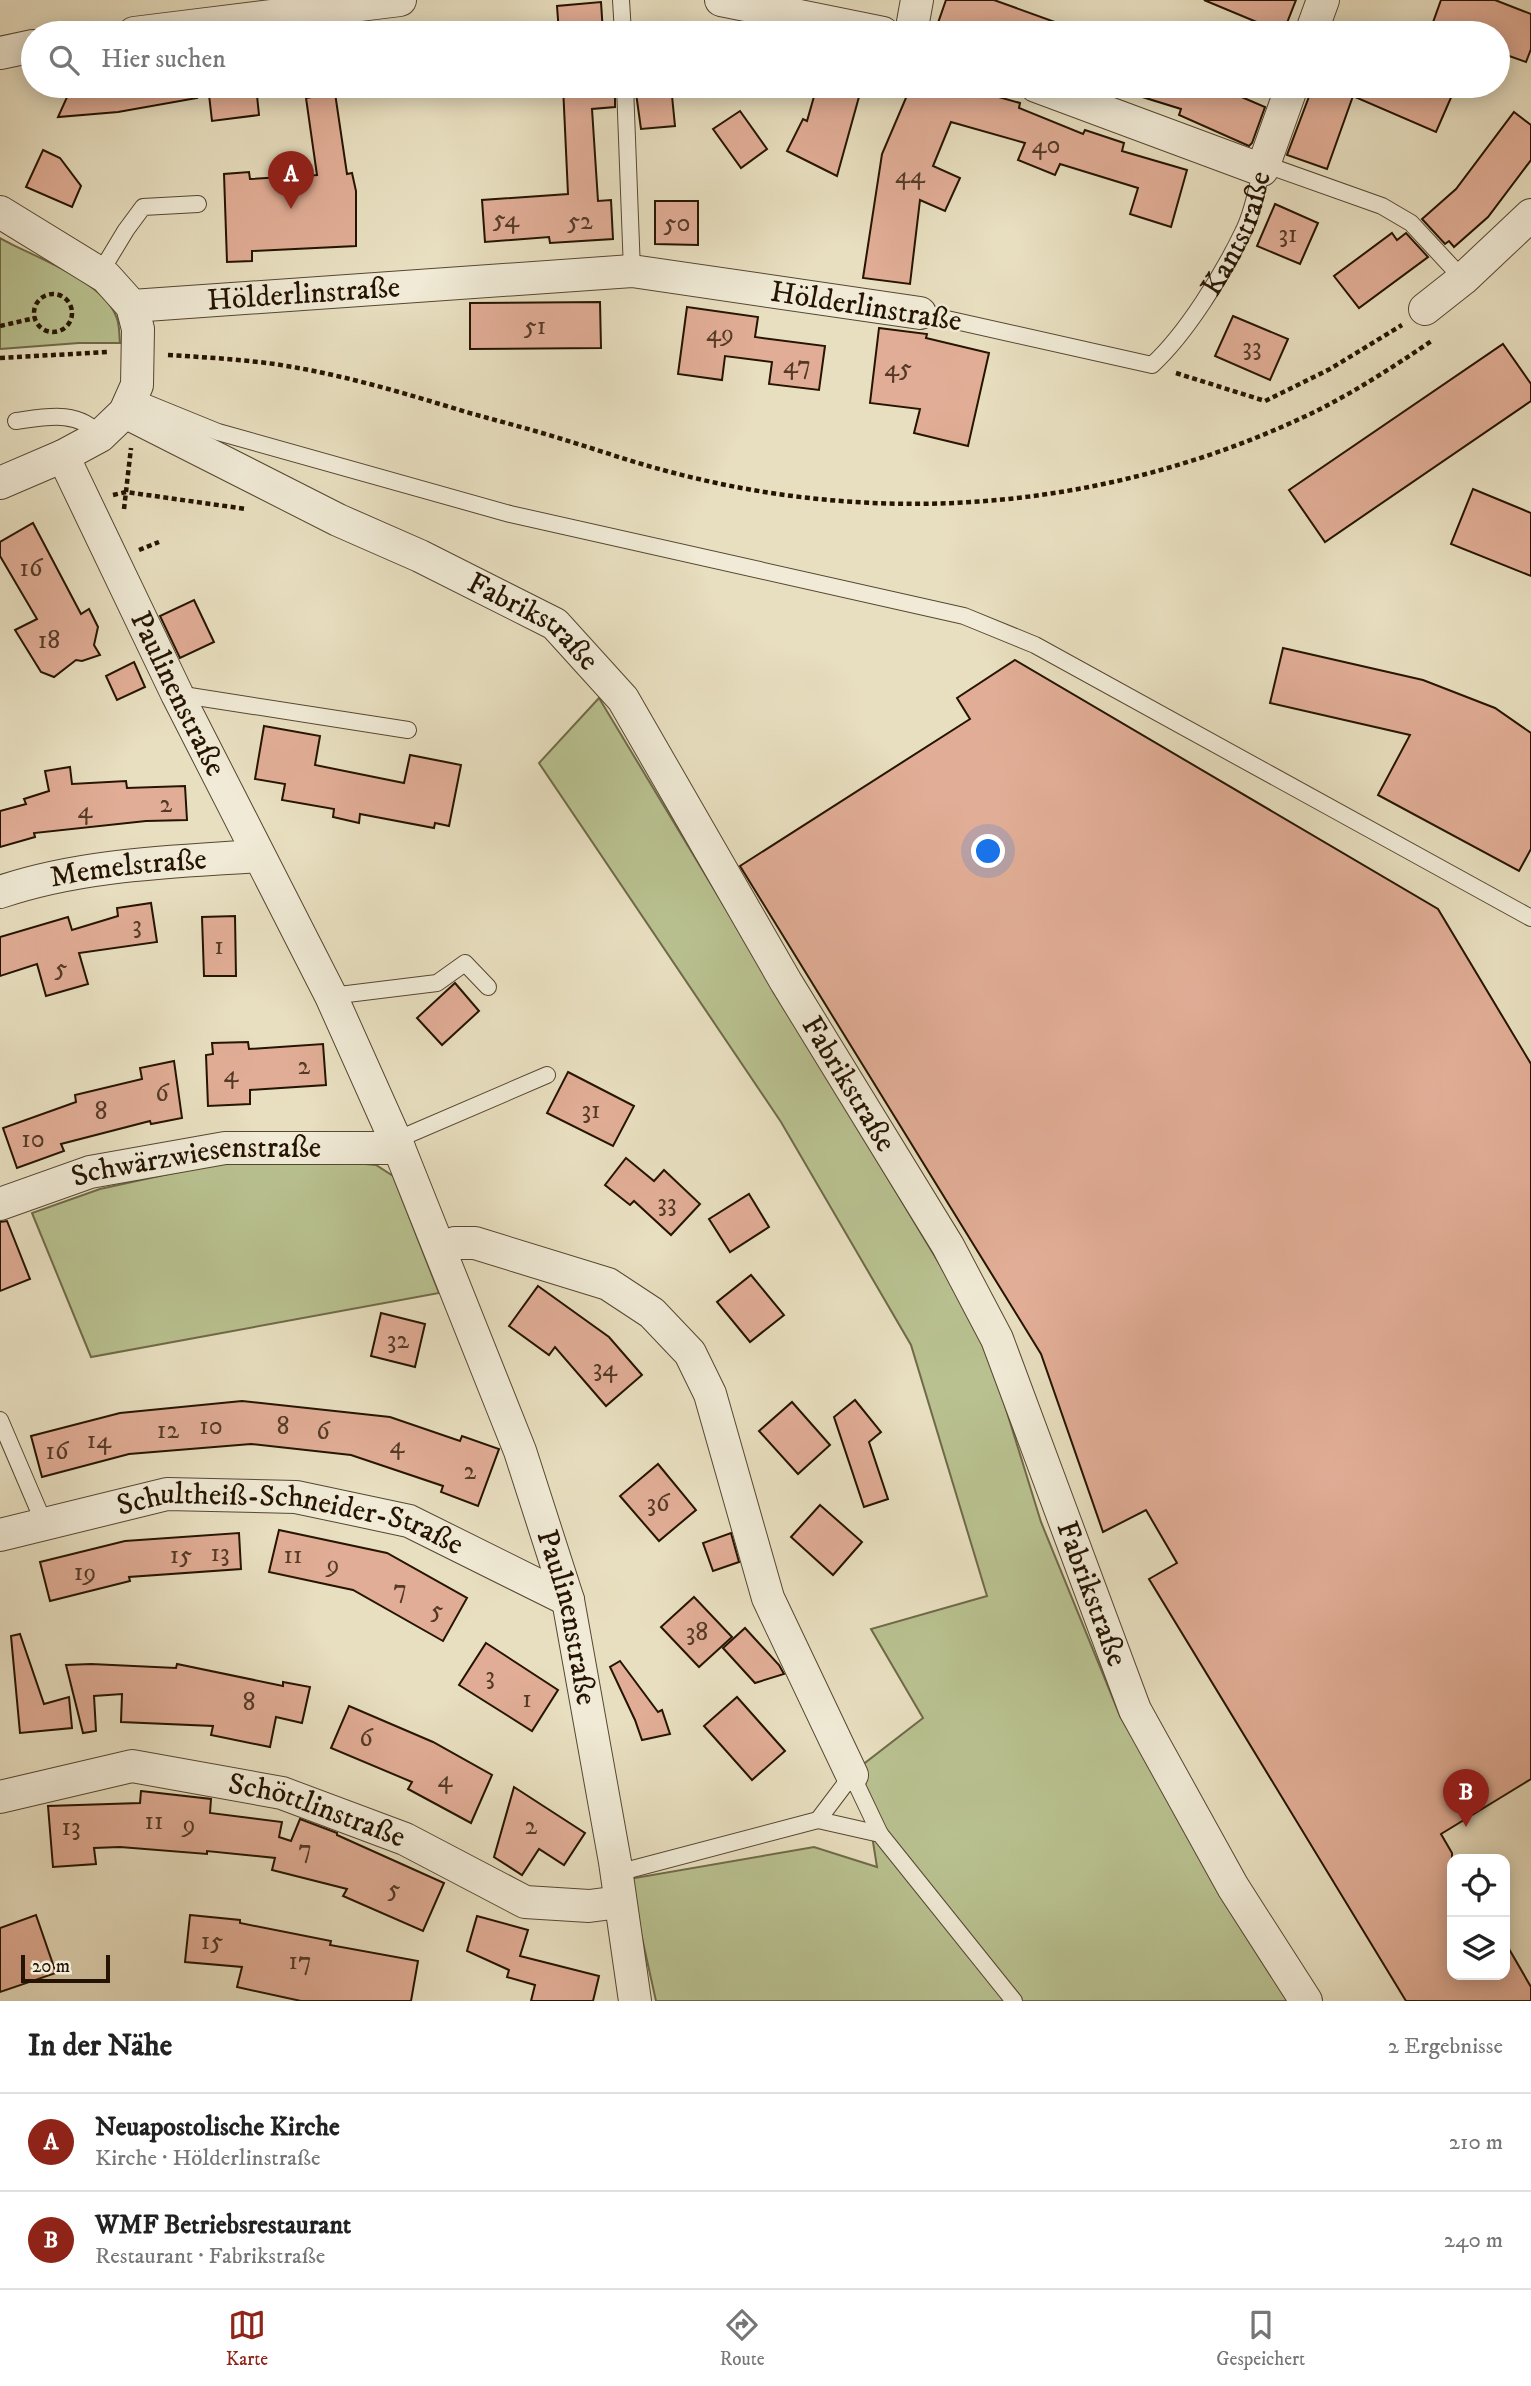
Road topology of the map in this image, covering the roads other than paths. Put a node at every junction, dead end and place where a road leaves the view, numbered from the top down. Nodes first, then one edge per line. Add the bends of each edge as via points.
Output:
1 (400, 0) edge
2 (621, 0) edge
3 (721, 0) edge
4 (917, 0) edge
5 (1323, 0) edge
6 (231, 21) edge
7 (622, 21) edge
8 (824, 21) edge
9 (913, 21) edge
10 (1315, 21) edge
11 (21, 49) edge
12 (0, 53) edge
13 (625, 98) edge
14 (1070, 98) edge
15 (1288, 98) edge
16 (1263, 167) junction
17 (198, 204) dead end
18 (0, 212) edge
19 (1531, 215) edge
20 (632, 271) junction
21 (100, 272) junction
22 (1463, 279) junction
23 (132, 306) junction
24 (920, 313) joint
25 (1433, 322) road end
26 (1152, 365) joint
27 (131, 408) junction
28 (16, 421) dead end
29 (100, 436) junction
30 (63, 456) junction
31 (0, 482) edge
32 (177, 694) junction
33 (408, 730) dead end
34 (258, 856) junction
35 (0, 892) edge
36 (1531, 918) edge
37 (488, 987) dead end
38 (331, 996) junction
39 (547, 1075) dead end
40 (398, 1144) junction
41 (0, 1204) edge
42 (441, 1249) junction
43 (0, 1420) edge
44 (44, 1523) junction
45 (0, 1535) edge
46 (568, 1600) junction
47 (852, 1775) junction
48 (0, 1797) edge
49 (818, 1820) junction
50 (880, 1834) junction
51 (619, 1887) junction
52 (635, 2001) edge
53 (1014, 2001) edge
54 (1306, 2001) edge

1 - 6 street
2 - 7 lane
3 - 8 street
4 - 9 street
5 - 10 street
11 - 12 street
13 - 20 lane
14 - 16 street
15 - 16 street, Kantstraße
16 - 22 lane via 1382,206 1410,223
16 - 26 lane, Kantstraße via 1245,230 1184,331
17 - 21 lane via 143,208
18 - 21 street
19 - 22 street
20 - 23 street, Hölderlinstraße
20 - 24 street, Hölderlinstraße
21 - 23 street
22 - 25 street
23 - 27 street via 138,353
24 - 26 lane, Hölderlinstraße
27 - 29 street
27 - 36 lane via 510,514 964,616 1035,645
27 - 54 street, Fabrikstraße via 338,520 555,624 623,699 786,982 948,1246 997,1339 1135,1710 1233,1887
28 - 29 lane via 60,415 91,425
29 - 30 street
30 - 31 street
30 - 32 street, Paulinenstraße
32 - 33 lane
32 - 34 street, Paulinenstraße
34 - 35 street, Memelstraße via 124,865
34 - 38 street, Paulinenstraße
37 - 38 lane via 466,963 437,983
38 - 40 street, Paulinenstraße
39 - 40 lane
40 - 41 street, Schwärzwiesenstraße via 225,1148 90,1172
40 - 42 street, Paulinenstraße
42 - 46 street, Paulinenstraße via 520,1451
42 - 47 street via 475,1243 608,1284 652,1312 691,1353 710,1394 768,1598
43 - 44 lane
44 - 45 street, Schultheiß-Schneider-Straße
44 - 46 street, Schultheiß-Schneider-Straße via 167,1494 296,1497 409,1521
46 - 51 street, Paulinenstraße
47 - 49 lane
47 - 50 lane
48 - 51 street, Schöttlinstraße via 132,1766 282,1793 405,1839 525,1902 589,1906
49 - 50 lane
49 - 51 lane
50 - 53 lane
51 - 52 street, Paulinenstraße

